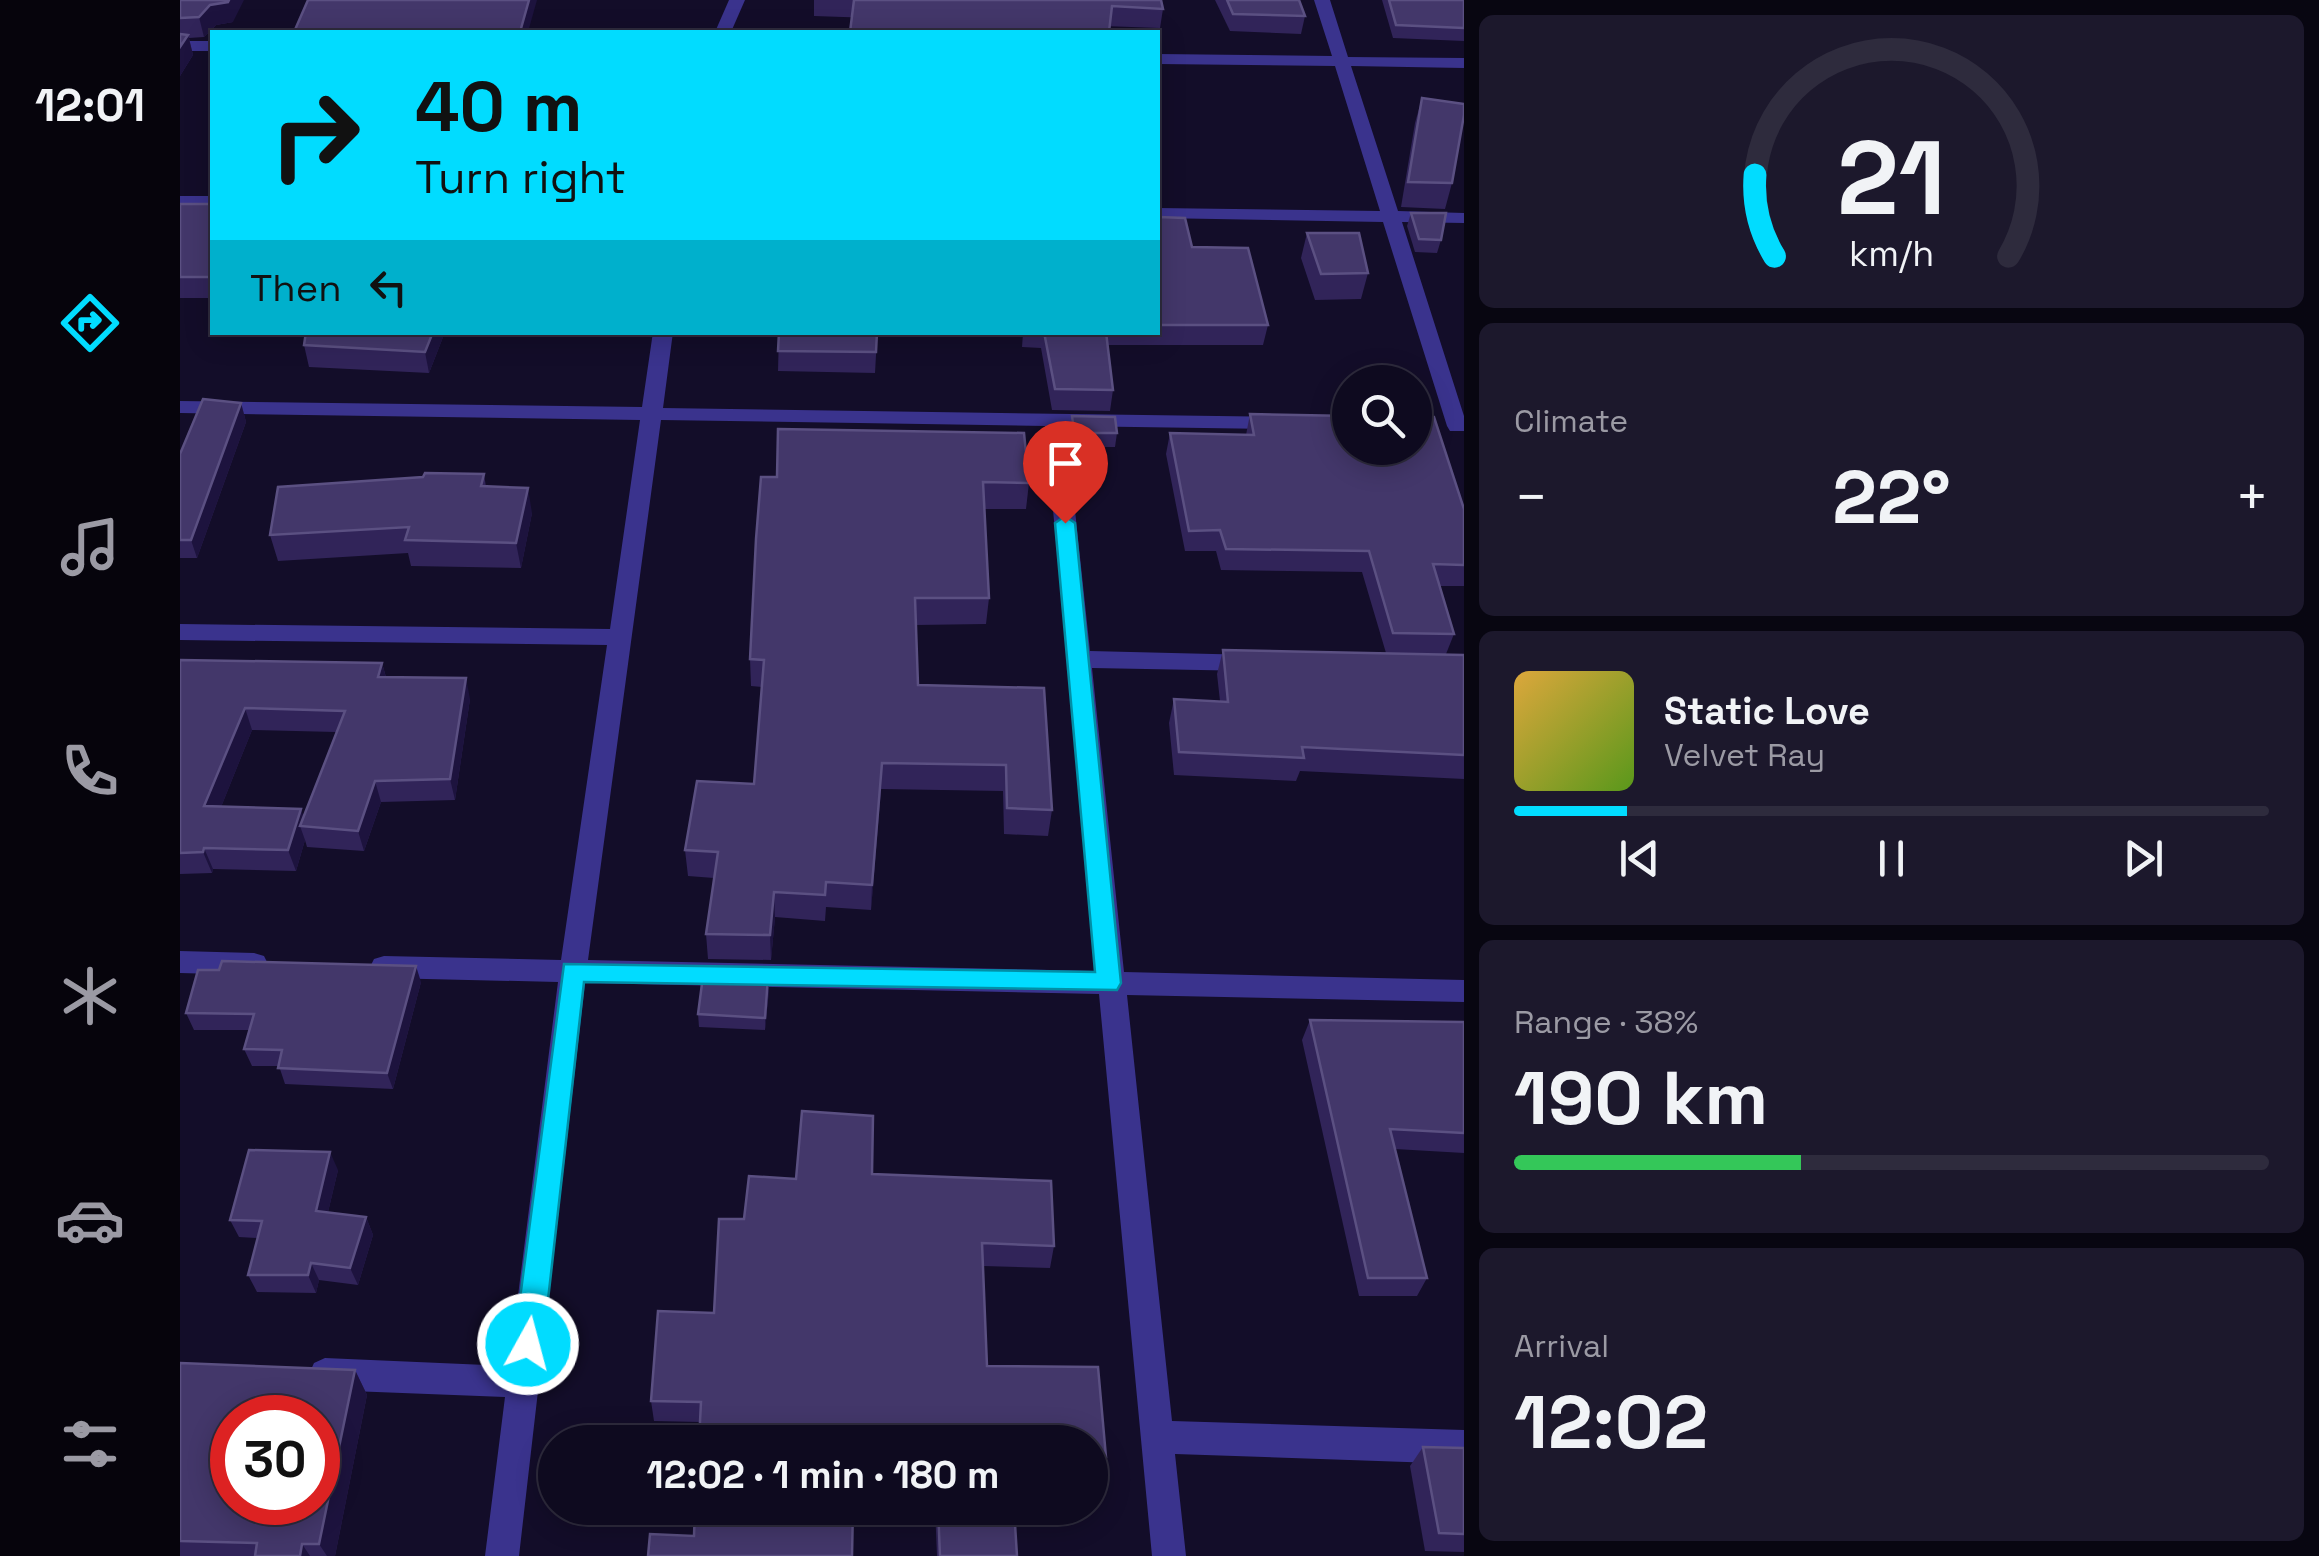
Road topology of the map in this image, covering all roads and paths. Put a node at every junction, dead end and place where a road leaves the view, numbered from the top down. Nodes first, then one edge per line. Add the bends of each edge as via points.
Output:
1 (737, 0) edge
2 (1322, 0) edge
3 (724, 30) edge
4 (180, 46) edge
5 (210, 46) edge
6 (1160, 59) edge
7 (1342, 62) junction
8 (1464, 63) edge
9 (180, 201) edge
10 (210, 201) edge
11 (1160, 213) edge
12 (1392, 217) junction
13 (1464, 218) edge
14 (664, 335) edge
15 (180, 407) edge
16 (652, 414) junction
17 (1055, 420) junction
18 (1332, 424) edge
19 (1432, 426) edge
20 (1461, 426) edge
21 (180, 632) edge
22 (620, 637) junction
23 (1078, 659) junction
24 (1271, 664) edge
25 (180, 962) edge
26 (278, 964) edge
27 (357, 966) edge
28 (573, 972) junction
29 (1108, 983) junction
30 (1464, 991) edge
31 (295, 1373) edge
32 (524, 1382) junction
33 (1158, 1436) junction
34 (1464, 1447) edge
35 (502, 1556) edge
36 (1169, 1556) edge

1 - 3 street
2 - 7 street
4 - 5 street
6 - 7 street
7 - 8 street
7 - 12 street
9 - 10 street
11 - 12 street
12 - 13 street
12 - 20 street
14 - 16 street
15 - 16 street
16 - 17 street
16 - 22 street
17 - 18 street
17 - 23 street
19 - 20 street
21 - 22 street
22 - 28 street
23 - 24 street
23 - 29 street
25 - 26 street
27 - 28 street
28 - 29 street
28 - 32 street
29 - 30 street
29 - 33 street
31 - 32 street
32 - 35 street
33 - 34 street
33 - 36 street

